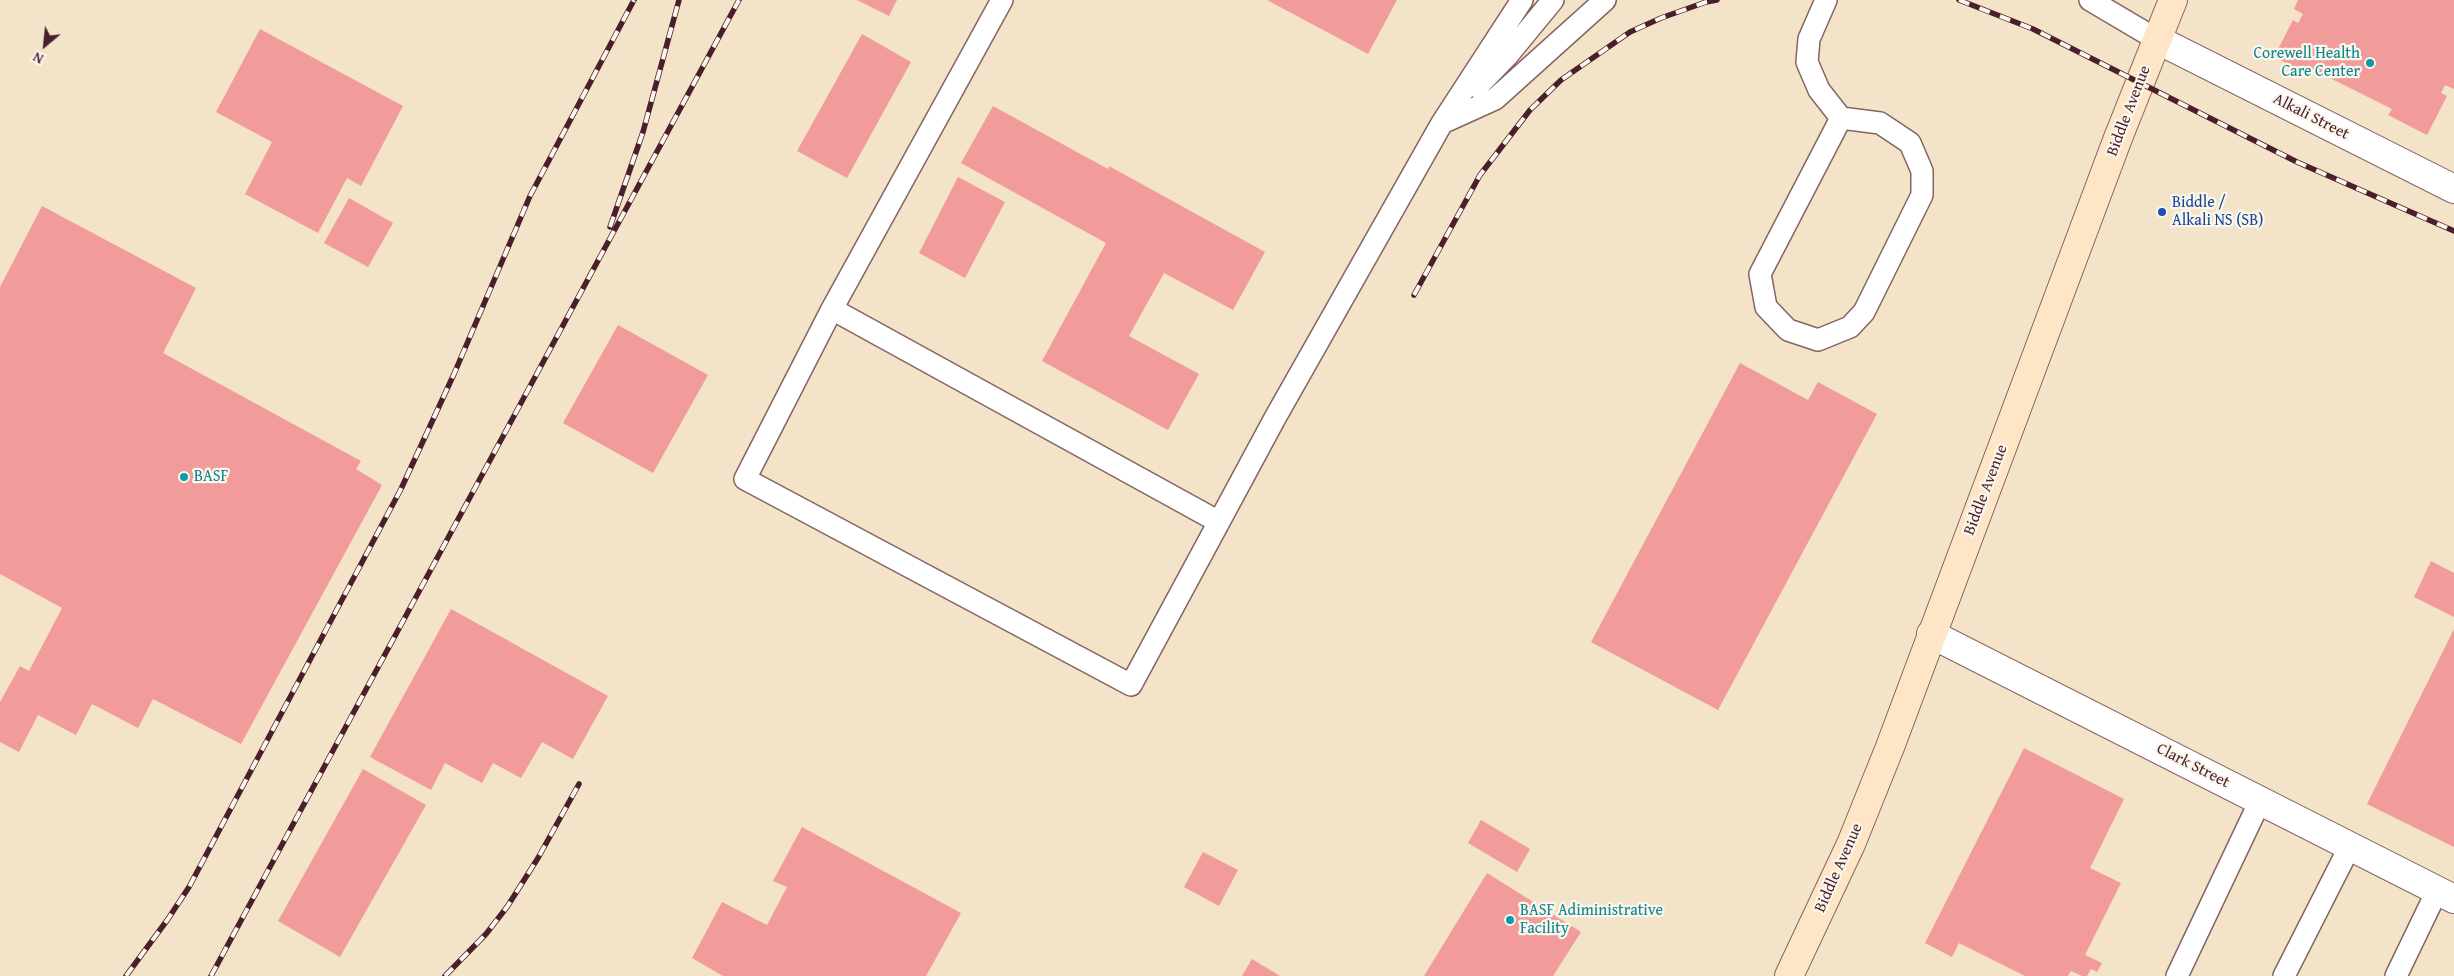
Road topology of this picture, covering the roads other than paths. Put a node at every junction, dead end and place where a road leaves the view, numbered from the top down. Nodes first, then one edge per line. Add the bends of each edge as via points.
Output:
1 (1002, 0) edge
2 (1522, 0) edge
3 (1553, 0) edge
4 (1605, 0) edge
5 (1826, 0) edge
6 (2090, 0) edge
7 (2173, 0) edge
8 (2156, 38) junction
9 (1841, 118) junction
10 (1442, 123) junction
11 (2454, 190) edge
12 (832, 309) junction
13 (1219, 522) junction
14 (1931, 634) junction
15 (2260, 801) junction
16 (2350, 846) junction
17 (2446, 895) edge
18 (1789, 976) edge
19 (2178, 976) edge
20 (2284, 976) edge
21 (2396, 976) edge

1 - 12 lane
2 - 10 lane
3 - 10 lane via 1507,56
4 - 10 lane via 1494,99
5 - 9 lane via 1809,39 1807,62 1819,90
6 - 8 lane, Alkali Street
7 - 8 main road, Biddle Avenue
8 - 11 street, Alkali Street
8 - 14 main road, Biddle Avenue
9 - 9 lane via 1880,123 1910,143 1922,171 1922,195 1864,312 1850,327 1818,340 1788,330 1766,307 1760,274
10 - 13 lane
12 - 13 lane
12 - 13 lane via 745,479 1131,685
14 - 15 street, Clark Street
14 - 18 main road, Biddle Avenue via 1851,844
15 - 16 street, Clark Street
15 - 19 lane
16 - 17 street, Clark Street
16 - 20 lane
17 - 21 lane

